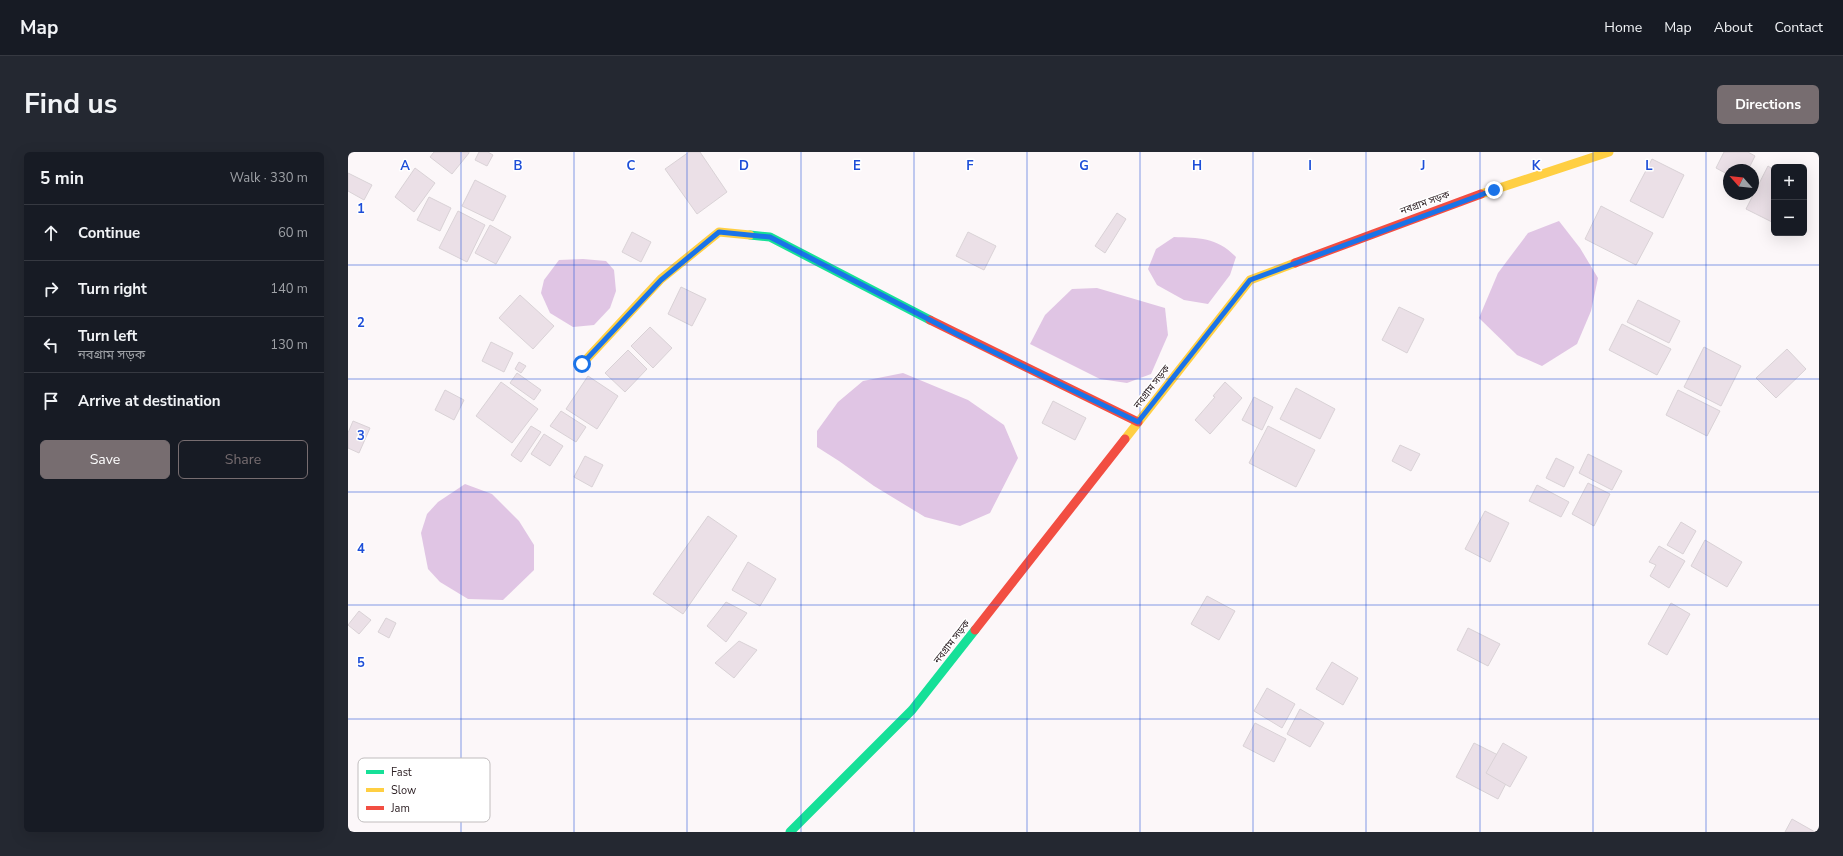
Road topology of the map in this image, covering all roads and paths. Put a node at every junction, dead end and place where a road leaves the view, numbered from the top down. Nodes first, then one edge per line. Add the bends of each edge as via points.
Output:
1 (1609, 152) edge
2 (582, 364) dead end
3 (1138, 422) junction
4 (790, 832) edge

1 - 3 main road, নবগ্রাম সড়ক via 1494,190 1250,280
2 - 3 main road via 661,280 719,232 770,237 959,335
3 - 4 main road, নবগ্রাম সড়ক via 912,710

